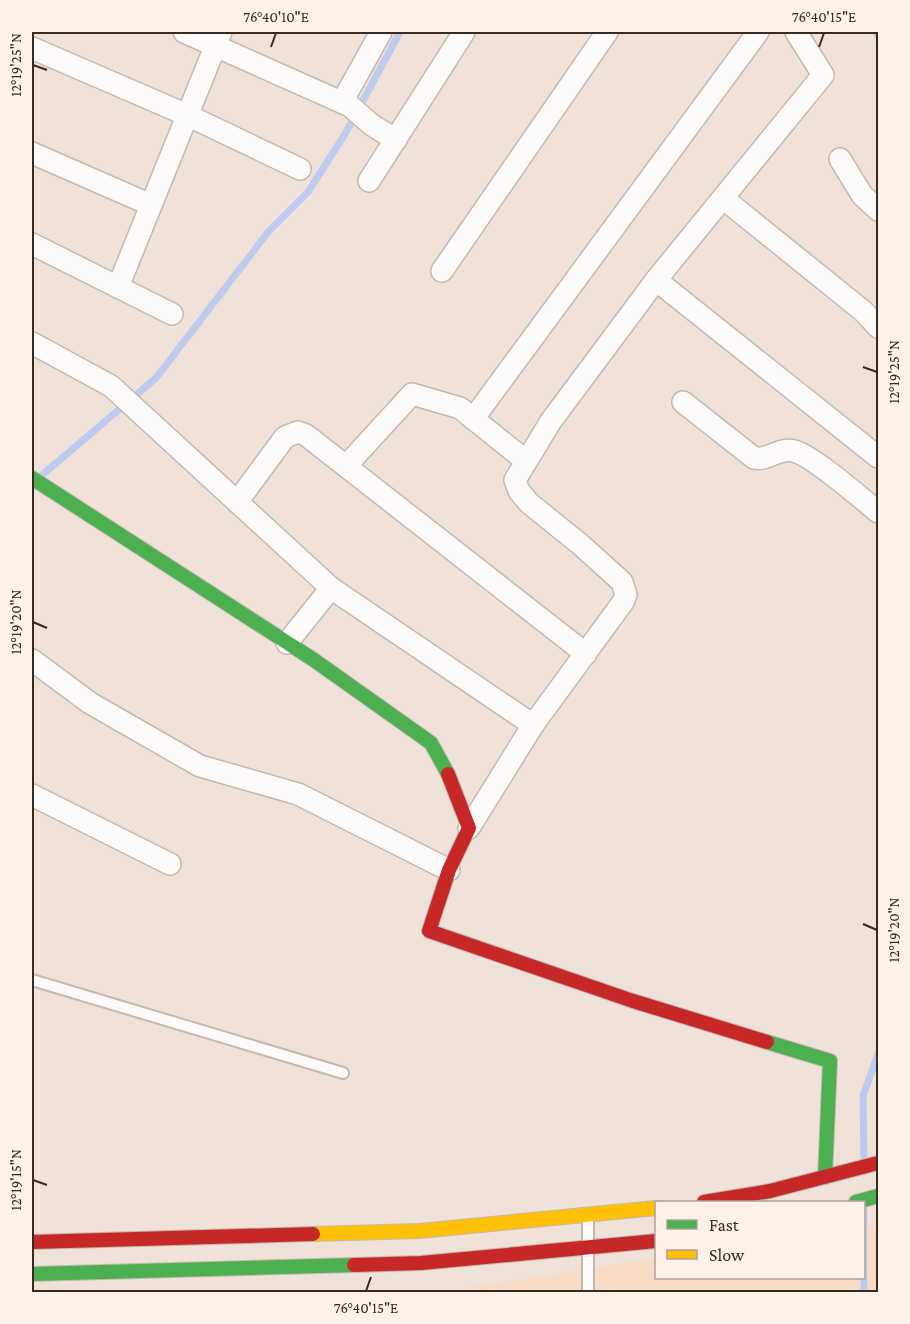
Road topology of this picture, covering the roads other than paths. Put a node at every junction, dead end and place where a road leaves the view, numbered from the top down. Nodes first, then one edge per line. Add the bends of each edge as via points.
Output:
1 (184, 32) edge
2 (381, 32) edge
3 (464, 32) edge
4 (607, 32) edge
5 (758, 32) edge
6 (796, 32) edge
7 (218, 38) edge
8 (32, 48) edge
9 (346, 104) junction
10 (187, 115) junction
11 (396, 140) junction
12 (32, 153) edge
13 (840, 159) dead end
14 (300, 169) dead end
15 (369, 181) dead end
16 (724, 199) junction
17 (151, 205) junction
18 (879, 210) edge
19 (32, 244) edge
20 (442, 271) dead end
21 (656, 280) junction
22 (118, 287) junction
23 (172, 314) dead end
24 (879, 327) edge
25 (32, 343) edge
26 (684, 402) dead end
27 (473, 418) junction
28 (879, 457) edge
29 (526, 461) junction
30 (346, 466) junction
31 (32, 478) edge
32 (237, 502) junction
33 (879, 512) edge
34 (331, 588) junction
35 (287, 643) junction
36 (586, 654) junction
37 (32, 660) edge
38 (533, 725) junction
39 (32, 795) edge
40 (469, 828) junction
41 (170, 864) dead end
42 (449, 870) junction
43 (32, 980) edge
44 (343, 1073) dead end
45 (879, 1163) edge
46 (825, 1178) junction
47 (879, 1196) edge
48 (716, 1201) edge
49 (863, 1201) edge
50 (655, 1208) edge
51 (588, 1215) junction
52 (655, 1241) edge
53 (32, 1242) edge
54 (588, 1248) junction
55 (32, 1274) edge
56 (588, 1293) edge

1 - 7 street
2 - 9 street
3 - 11 street
4 - 20 street
5 - 27 street
6 - 16 street via 823,75
7 - 9 street
7 - 10 street
8 - 10 street
9 - 11 street
10 - 14 street
10 - 17 street
11 - 15 street
12 - 17 street
13 - 18 street via 862,195
16 - 21 street
16 - 24 street
17 - 22 street
19 - 22 street
21 - 28 street
21 - 29 street via 550,421
22 - 23 street
25 - 32 street via 111,386
26 - 33 street via 753,458 760,460 780,450 794,450
27 - 29 street
27 - 30 street via 460,408 412,394
29 - 36 street via 515,480 529,503 581,545 625,589 623,603
30 - 32 street via 306,435 291,433
30 - 36 street
31 - 35 main road
32 - 34 street
34 - 35 street
34 - 38 street
35 - 40 main road via 430,743 450,778
36 - 38 street
37 - 42 street via 90,703 200,766 298,794
38 - 40 street
39 - 41 street
40 - 42 main road
42 - 46 main road via 429,931 633,1001 830,1061
43 - 44 lane
45 - 46 main road
46 - 48 main road
47 - 49 main road
50 - 51 main road
51 - 53 main road via 419,1231
51 - 54 lane
52 - 54 main road
54 - 55 main road via 421,1263
54 - 56 lane

